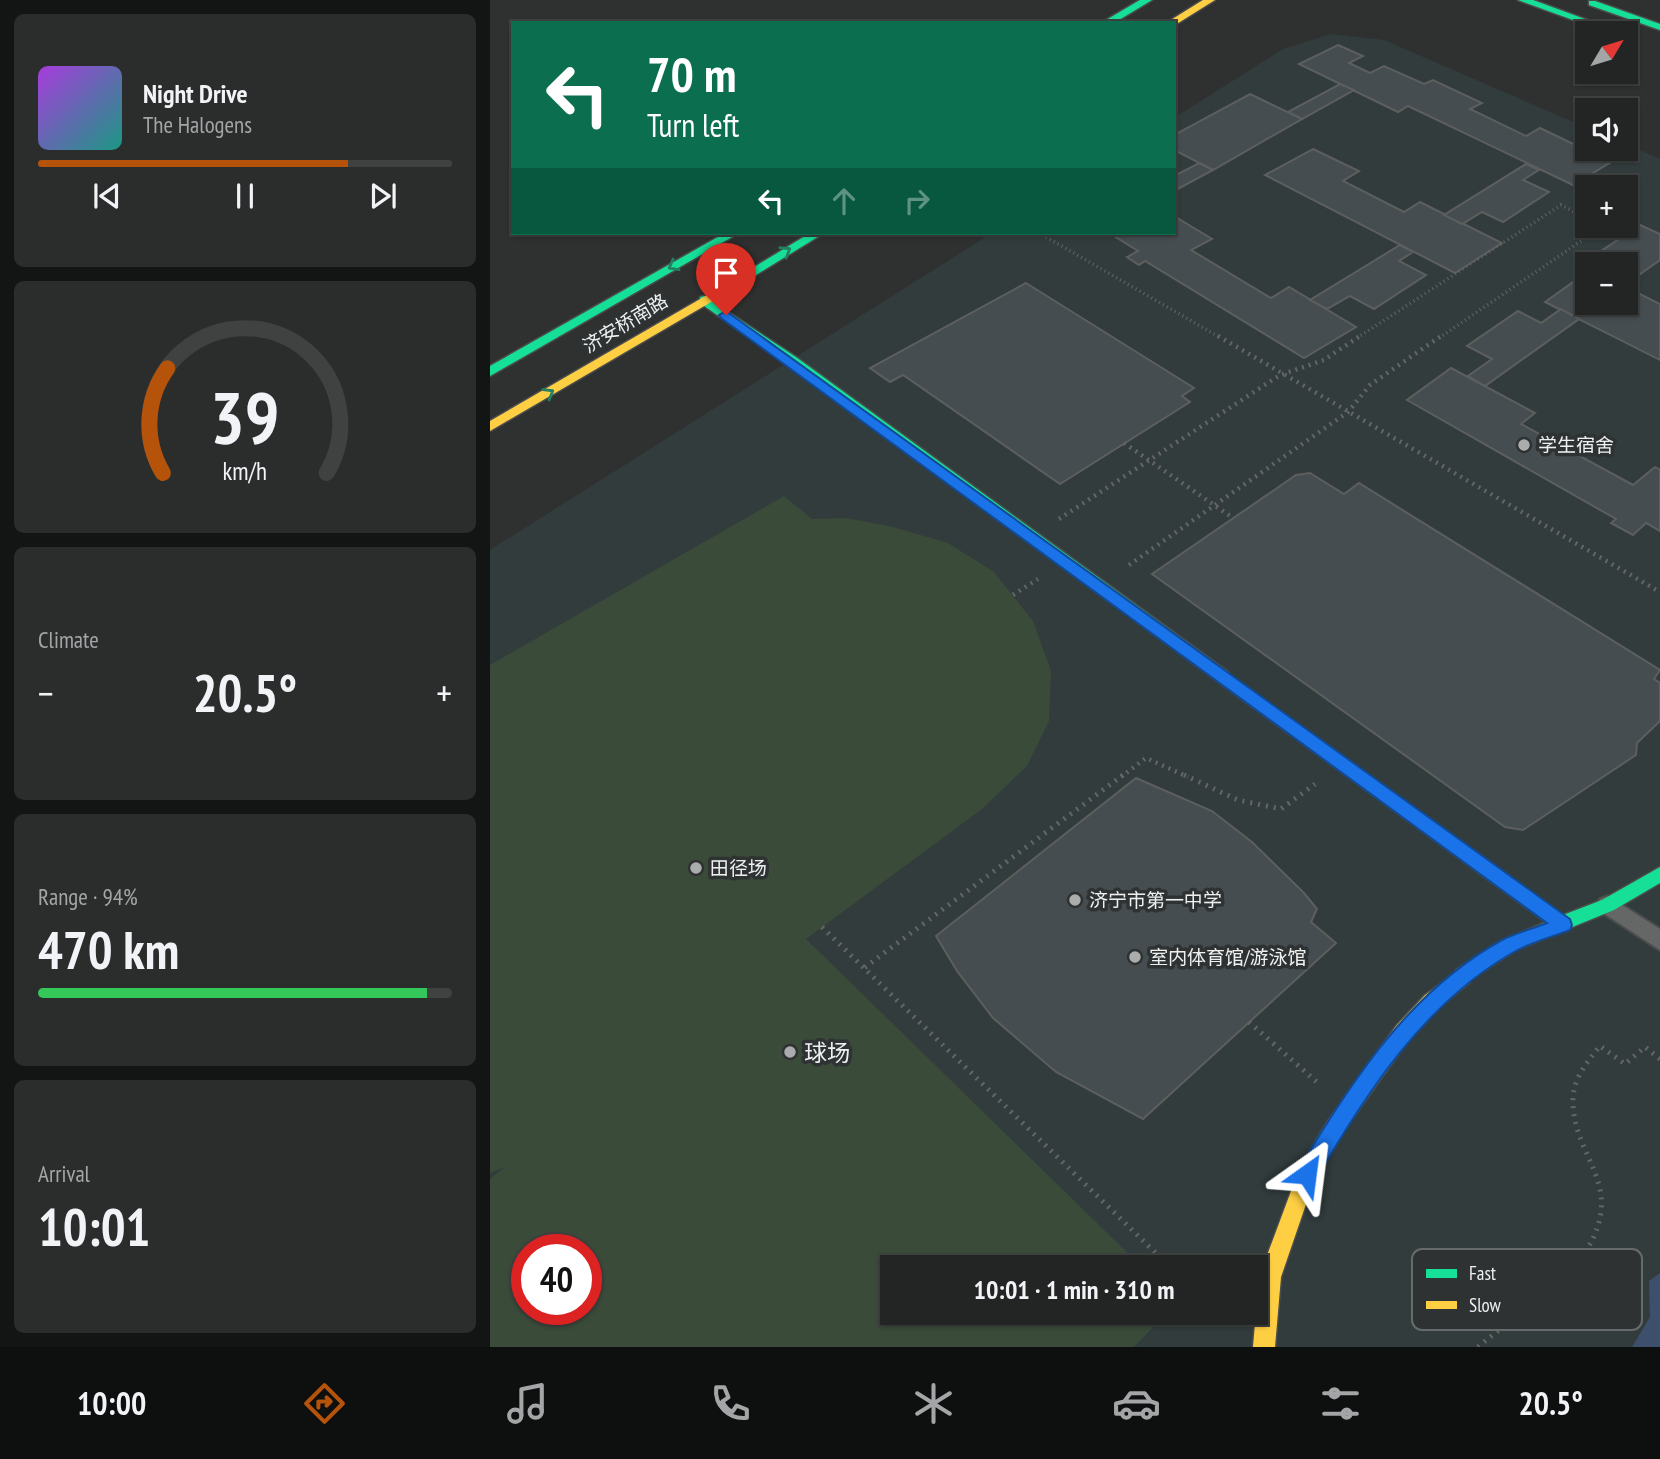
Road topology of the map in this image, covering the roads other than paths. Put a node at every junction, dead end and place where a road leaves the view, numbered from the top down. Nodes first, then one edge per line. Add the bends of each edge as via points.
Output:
1 (1147, 0) edge
2 (1210, 0) edge
3 (1523, 0) edge
4 (1583, 0) edge
5 (1627, 0) edge
6 (1660, 12) edge
7 (1110, 21) edge
8 (1174, 21) edge
9 (1583, 21) edge
10 (1660, 27) edge
11 (730, 235) edge
12 (815, 235) edge
13 (704, 300) junction
14 (490, 373) edge
15 (490, 427) edge
16 (1660, 874) edge
17 (1608, 905) junction
18 (1563, 925) junction
19 (1660, 941) edge
20 (1264, 1347) edge

1 - 7 main road
2 - 8 main road
3 - 9 main road
4 - 10 main road
5 - 6 main road
11 -> 14 main road, 济安桥南路
13 -> 12 main road, 济安桥南路
15 -> 13 main road, 济安桥南路
13 - 18 main road
16 - 17 main road
17 - 18 main road
17 - 19 lane
18 - 20 main road via 1510,945 1469,971 1403,1032 1307,1174 1270,1277

